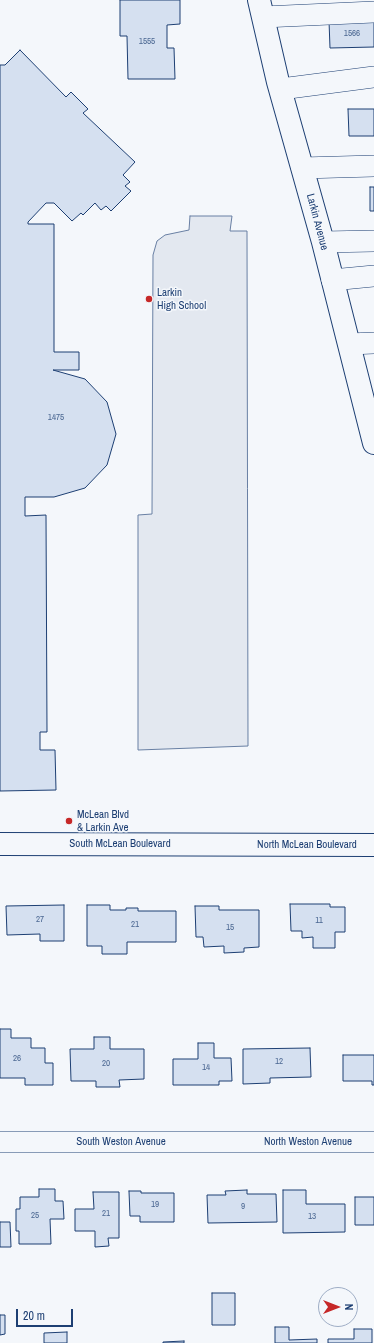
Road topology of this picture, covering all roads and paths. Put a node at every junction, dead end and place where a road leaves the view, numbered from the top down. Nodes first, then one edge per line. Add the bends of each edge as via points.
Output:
1 (261, 8) edge
2 (374, 12) edge
3 (374, 77) edge
4 (281, 89) junction
5 (374, 166) edge
6 (302, 168) junction
7 (374, 241) edge
8 (323, 242) junction
9 (374, 276) edge
10 (332, 280) junction
11 (374, 343) edge
12 (349, 344) junction
13 (366, 383) edge
14 (374, 443) edge
15 (0, 844) edge
16 (241, 845) joint
17 (374, 845) edge
18 (0, 1142) edge
19 (243, 1142) joint
20 (374, 1142) edge

1 - 2 street
1 - 4 main road, Larkin Avenue
3 - 4 street
4 - 6 main road, Larkin Avenue
5 - 6 street
6 - 8 main road, Larkin Avenue
7 - 8 street
8 - 10 main road, Larkin Avenue
9 - 10 street
10 - 12 main road, Larkin Avenue
11 - 12 street
12 - 13 main road, Larkin Avenue
13 - 14 main road, Larkin Avenue
15 - 16 main road, South McLean Boulevard
16 - 17 main road, North McLean Boulevard
18 - 19 street, South Weston Avenue
19 - 20 street, North Weston Avenue

